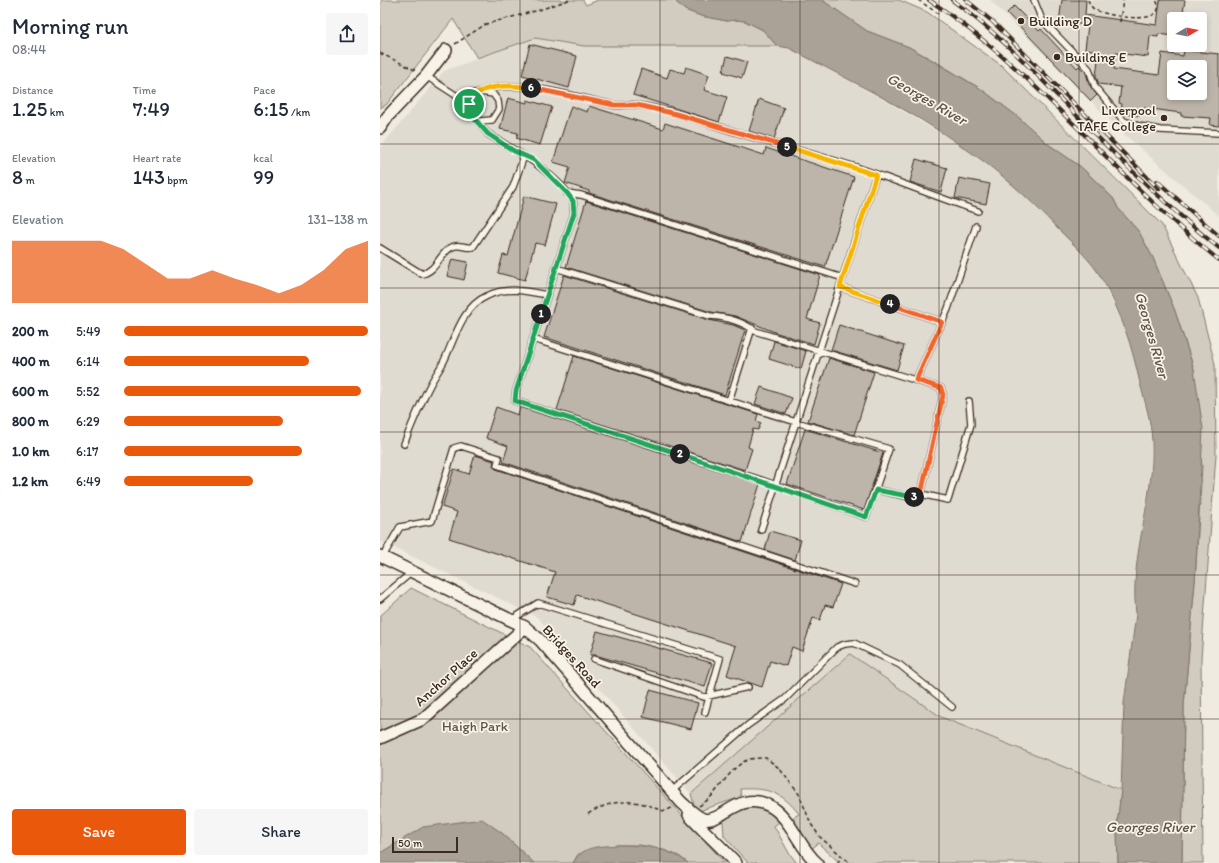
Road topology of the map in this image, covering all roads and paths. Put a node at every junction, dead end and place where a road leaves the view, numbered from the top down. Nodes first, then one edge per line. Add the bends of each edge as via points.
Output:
1 (569, 0) edge
2 (918, 0) edge
3 (1034, 0) edge
4 (1088, 0) edge
5 (1123, 0) edge
6 (1156, 0) edge
7 (939, 14) dead end
8 (1121, 15) junction
9 (1120, 22) dead end
10 (446, 50) joint
11 (380, 53) edge
12 (426, 76) junction
13 (479, 92) junction
14 (457, 96) junction
15 (469, 108) junction
16 (384, 116) edge
17 (476, 119) junction
18 (380, 128) edge
19 (1219, 133) edge
20 (524, 156) junction
21 (876, 175) junction
22 (567, 193) junction
23 (978, 211) dead end
24 (976, 226) dead end
25 (380, 248) edge
26 (556, 268) junction
27 (843, 278) junction
28 (840, 287) junction
29 (547, 294) junction
30 (942, 322) junction
31 (752, 328) junction
32 (532, 339) junction
33 (820, 350) junction
34 (916, 380) junction
35 (729, 401) junction
36 (969, 401) dead end
37 (796, 422) junction
38 (404, 444) dead end
39 (775, 486) junction
40 (876, 490) junction
41 (921, 494) junction
42 (761, 530) dead end
43 (381, 557) edge
44 (412, 572) junction
45 (855, 584) dead end
46 (380, 600) edge
47 (510, 620) junction
48 (525, 627) junction
49 (594, 659) dead end
50 (748, 687) dead end
51 (710, 695) junction
52 (952, 707) dead end
53 (705, 712) dead end
54 (380, 738) edge
55 (672, 791) junction
56 (688, 807) junction
57 (588, 814) dead end
58 (719, 817) junction
59 (716, 840) junction
60 (842, 857) dead end
61 (736, 863) edge
62 (817, 863) edge
63 (837, 863) edge

1 - 10 path via 486,24
2 - 7 path
3 - 19 lane via 1042,20 1089,69 1095,87 1124,121 1160,130
4 - 8 path via 1091,7 1096,10
5 - 8 path
6 - 8 path via 1158,8 1150,17 1142,19
8 - 9 path
10 - 12 street
11 - 12 path
12 - 14 lane
12 - 16 street
13 - 14 lane
13 - 15 lane via 471,100
13 - 17 lane via 493,94 498,100 499,109 492,120 484,122
13 - 21 lane via 513,85 560,92 614,105 637,105 676,114
14 - 15 lane
15 - 17 lane
16 - 18 street
17 - 20 lane via 488,134
20 - 22 lane via 534,160
20 - 25 lane via 513,187 473,247 452,247 432,270 422,274
21 - 23 lane
21 - 27 lane
22 - 26 lane via 573,201 574,213
22 - 27 lane via 581,194
24 - 30 lane
26 - 29 lane
26 - 31 lane
27 - 28 lane
28 - 30 lane
28 - 33 lane
29 - 32 lane
29 - 38 lane via 503,290 486,296 471,308 429,386
30 - 34 lane
31 - 33 lane
31 - 35 lane
32 - 35 lane
32 - 39 lane via 515,401
33 - 34 lane
33 - 37 lane
34 - 41 lane via 941,388 943,395
35 - 37 lane
36 - 41 lane via 971,424 948,500
37 - 39 lane
37 - 40 lane via 889,449
39 - 40 lane via 866,517
39 - 42 lane
40 - 41 lane via 920,499
43 - 44 street, Bridges Road
43 - 45 lane via 400,527 432,521 454,448 461,446 499,458 497,465
44 - 46 lane
44 - 47 street, Bridges Road
47 - 48 street, Bridges Road
47 - 51 lane via 538,603 720,659
48 - 54 street, Anchor Place via 423,719
48 - 55 street, Bridges Road via 540,640
49 - 51 lane via 699,696
50 - 51 lane
51 - 53 lane
52 - 55 lane via 900,666 854,644 845,644 837,647 785,699 748,724
55 - 56 street, Bridges Road
56 - 57 path via 665,811 636,802 614,803
56 - 58 street, Bridges Road via 704,819
56 - 59 street, Bridges Road via 688,814 707,835
58 - 59 street via 713,828
58 - 62 street, Bridges Road via 726,811 748,802 769,806 784,819 802,847
59 - 61 street, Bridges Road
60 - 63 path

